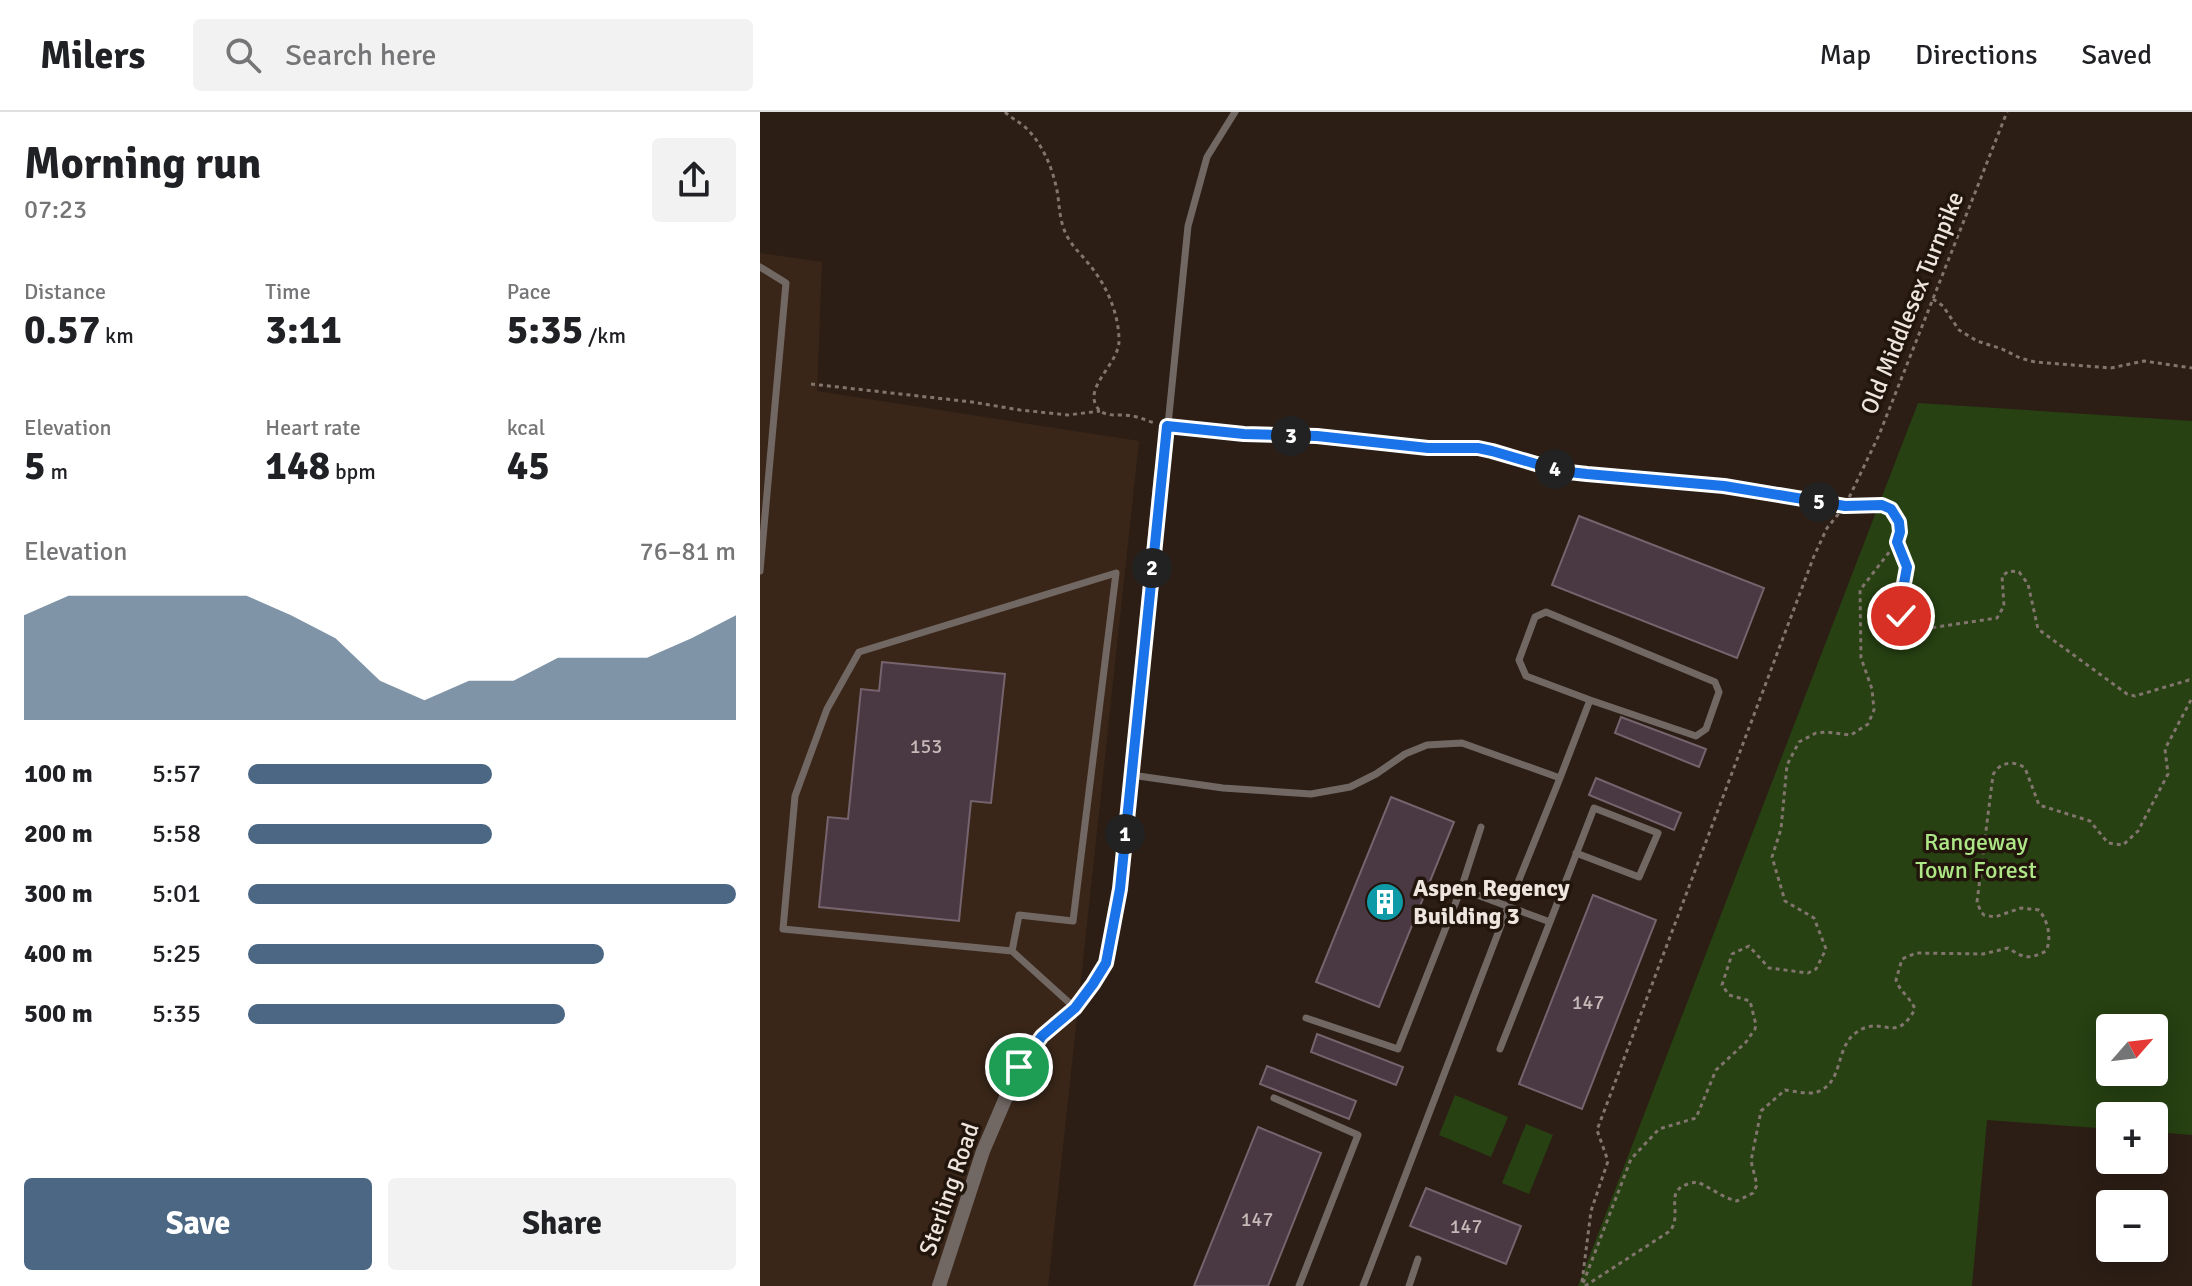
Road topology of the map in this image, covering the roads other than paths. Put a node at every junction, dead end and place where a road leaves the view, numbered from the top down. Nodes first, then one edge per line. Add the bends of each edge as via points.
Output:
1 (1235, 112) edge
2 (760, 267) edge
3 (1161, 474) joint
4 (760, 571) edge
5 (1590, 700) junction
6 (1131, 775) junction
7 (1560, 778) junction
8 (1481, 827) dead end
9 (1576, 853) junction
10 (1461, 889) junction
11 (1508, 907) junction
12 (1550, 922) junction
13 (1012, 951) junction
14 (1075, 1008) junction
15 (1306, 1018) dead end
16 (1500, 1049) dead end
17 (1274, 1098) dead end
18 (1418, 1259) dead end
19 (939, 1286) edge
20 (1299, 1286) edge
21 (1363, 1286) edge
22 (1409, 1286) edge

1 - 3 lane via 1207,157 1188,226
2 - 4 lane via 786,283
3 - 6 street, Sterling Road
5 - 5 lane via 1526,676 1519,660 1535,617 1546,612 1715,682 1719,692 1706,729 1696,736
5 - 7 lane
6 - 7 lane via 1311,794 1350,787 1427,745 1462,743
6 - 14 street, Sterling Road via 1120,889 1106,963
7 - 11 lane
8 - 10 lane
9 - 9 lane via 1594,808 1658,833 1639,877
9 - 12 lane
10 - 11 lane
10 - 15 lane via 1398,1049
11 - 12 lane
11 - 21 lane
12 - 16 lane
13 - 13 lane via 783,929 795,796 827,709 859,652 1116,573 1073,921 1019,915
13 - 14 lane
14 - 19 street, Sterling Road via 1042,1036 1019,1067 983,1151
17 - 20 lane via 1358,1135
18 - 22 lane

